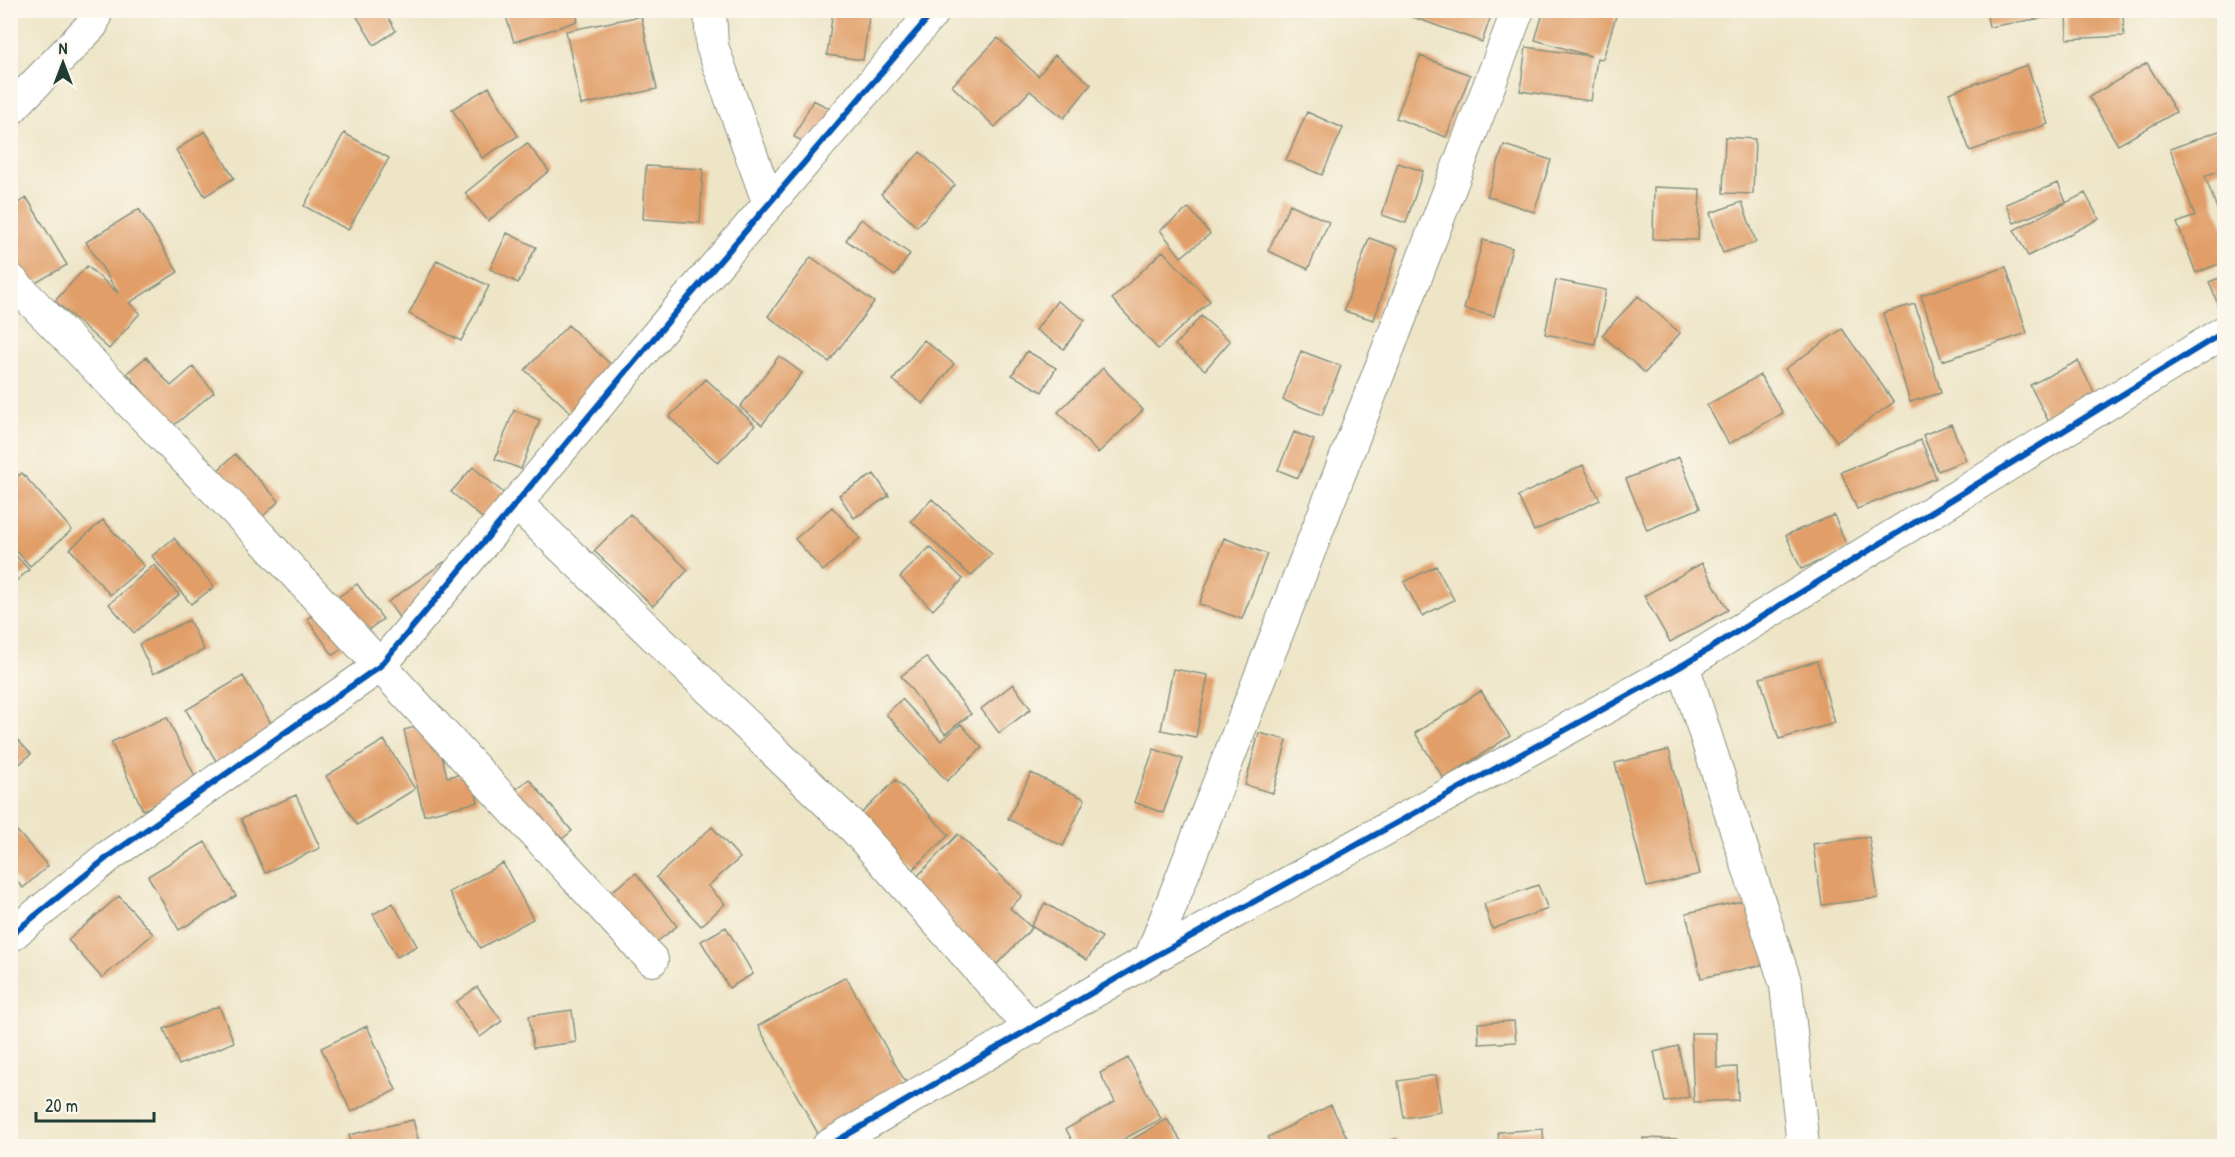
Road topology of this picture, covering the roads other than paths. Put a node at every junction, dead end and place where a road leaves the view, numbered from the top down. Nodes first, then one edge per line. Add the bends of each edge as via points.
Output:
1 (97, 10) edge
2 (710, 10) edge
3 (935, 10) edge
4 (1518, 10) edge
5 (10, 110) edge
6 (769, 204) junction
7 (10, 279) edge
8 (2224, 332) edge
9 (516, 503) junction
10 (1683, 665) junction
11 (380, 666) junction
12 (10, 936) edge
13 (1150, 959) junction
14 (652, 960) dead end
15 (1032, 1029) junction
16 (828, 1146) edge
17 (1803, 1146) edge

1 - 5 street via 92,25
2 - 6 street via 712,46
3 - 6 street
4 - 13 street
6 - 9 street
7 - 11 street via 261,537
8 - 10 street
9 - 11 street
9 - 15 street via 855,829
10 - 13 street
10 - 17 street via 1786,985
11 - 12 street via 109,856
11 - 14 street
13 - 15 street
15 - 16 street

